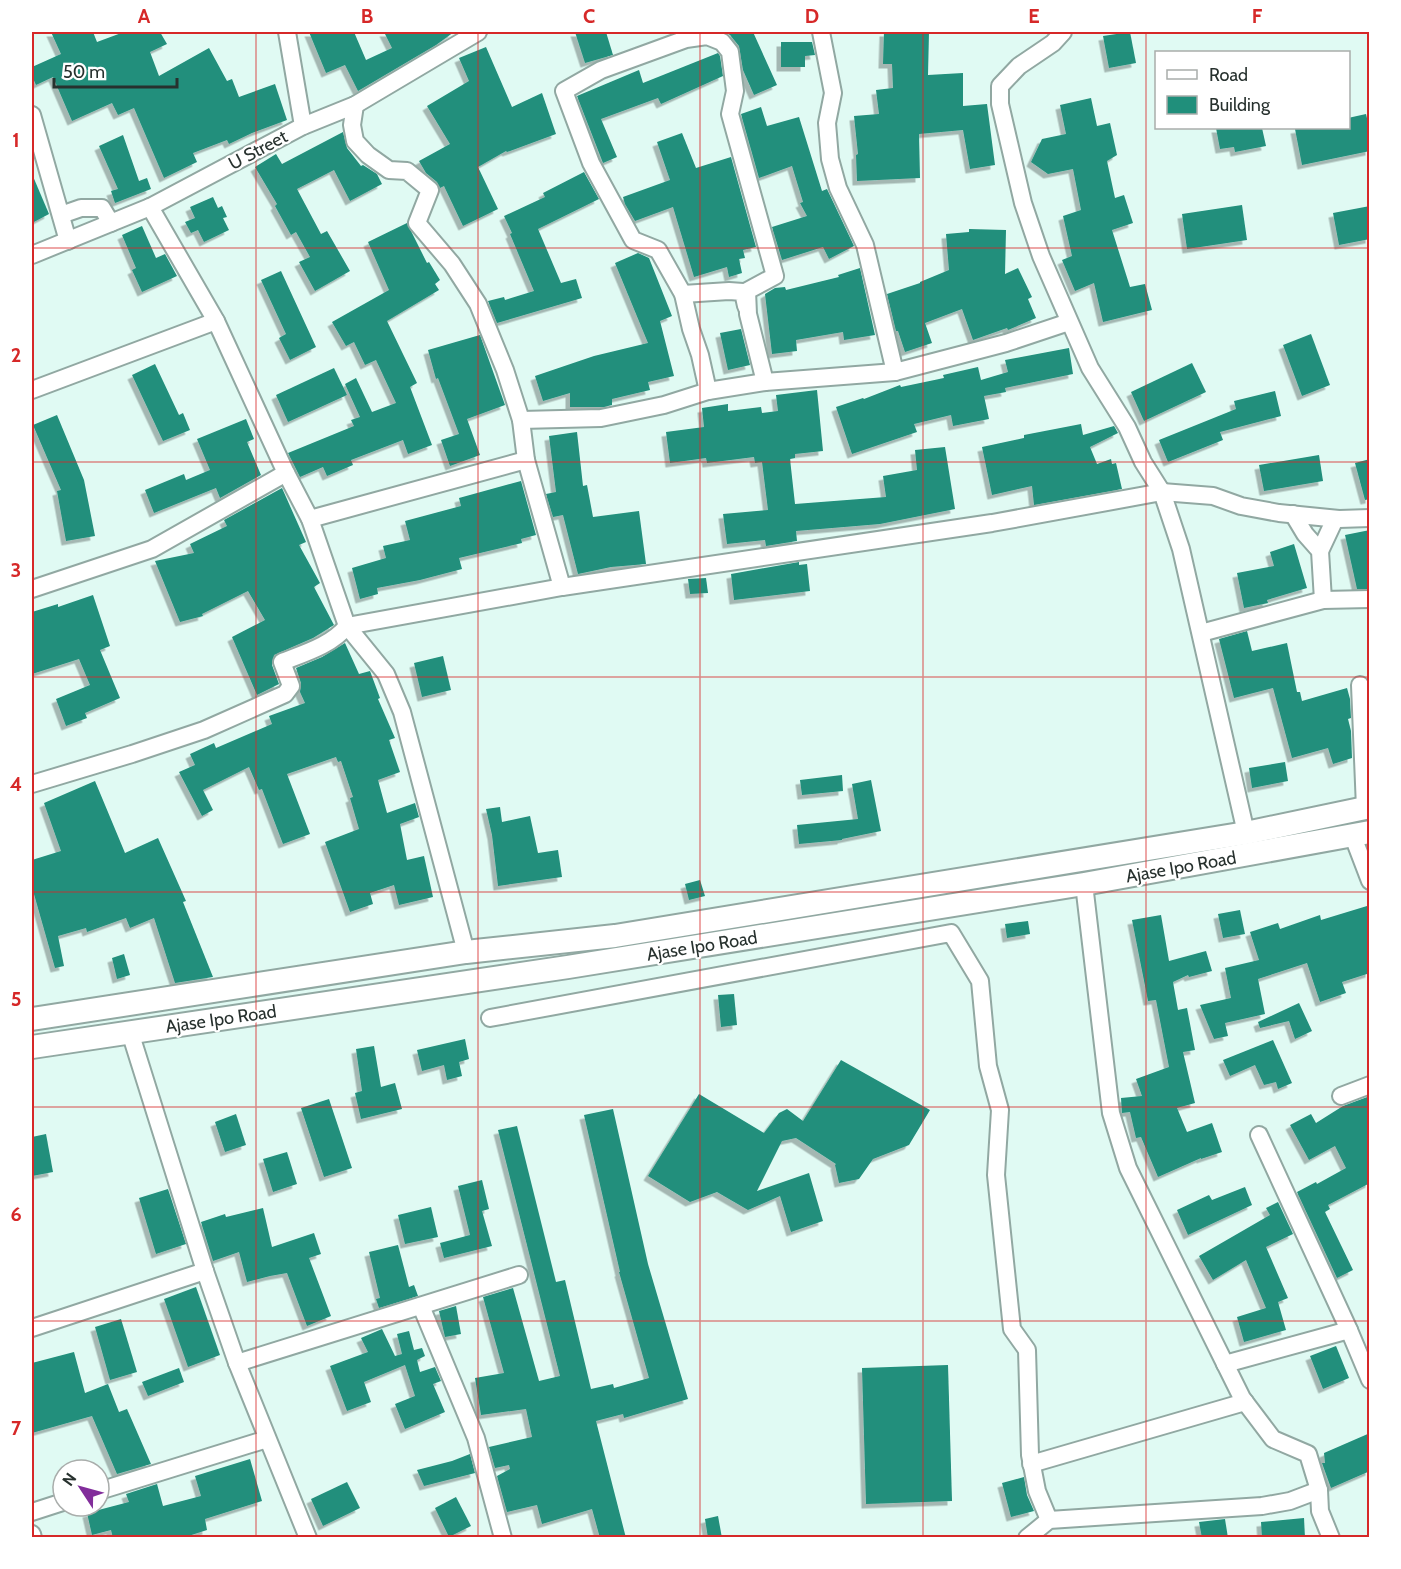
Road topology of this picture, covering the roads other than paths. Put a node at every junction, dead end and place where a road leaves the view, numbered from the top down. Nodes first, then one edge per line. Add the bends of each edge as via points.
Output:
1 (287, 32) edge
2 (478, 32) edge
3 (821, 32) edge
4 (1063, 32) edge
5 (355, 105) junction
6 (32, 115) edge
7 (303, 126) junction
8 (150, 207) junction
9 (61, 214) junction
10 (111, 223) junction
11 (68, 241) junction
12 (32, 255) edge
13 (683, 294) junction
14 (748, 314) junction
15 (216, 321) junction
16 (1069, 322) junction
17 (895, 372) junction
18 (765, 382) junction
19 (32, 390) edge
20 (708, 391) junction
21 (521, 420) junction
22 (526, 460) junction
23 (286, 473) junction
24 (1162, 492) junction
25 (1293, 514) junction
26 (1370, 518) edge
27 (310, 519) junction
28 (1335, 519) junction
29 (1320, 551) junction
30 (562, 587) junction
31 (32, 589) edge
32 (1370, 599) edge
33 (1323, 600) junction
34 (347, 626) junction
35 (1201, 633) junction
36 (1360, 685) dead end
37 (32, 784) edge
38 (1367, 807) edge
39 (1246, 832) junction
40 (1361, 833) edge
41 (1370, 880) edge
42 (1084, 885) junction
43 (466, 952) junction
44 (490, 1018) dead end
45 (32, 1019) edge
46 (130, 1032) junction
47 (32, 1047) edge
48 (1370, 1085) edge
49 (1341, 1096) dead end
50 (1259, 1135) dead end
51 (205, 1271) junction
52 (519, 1275) dead end
53 (421, 1306) junction
54 (32, 1328) edge
55 (1349, 1330) junction
56 (237, 1363) junction
57 (1225, 1364) junction
58 (1370, 1380) edge
59 (1245, 1402) junction
60 (267, 1439) junction
61 (1031, 1464) junction
62 (111, 1487) edge
63 (1319, 1490) junction
64 (51, 1506) edge
65 (32, 1512) edge
66 (1049, 1520) junction
67 (308, 1538) edge
68 (503, 1538) edge
69 (1027, 1538) edge
70 (1331, 1538) edge

1 - 7 street
2 - 5 street, U Street
3 - 17 street via 832,93 827,123 830,159 838,188 865,246
4 - 16 street via 1000,86 1000,104 1023,203
5 - 7 street, U Street
5 - 21 street via 355,141 389,170 407,171 430,190 417,223 452,264 478,304
6 - 9 street
7 - 8 street, U Street
8 - 10 street, U Street
8 - 15 street
9 - 10 street via 81,208 102,208
9 - 11 street
10 - 11 street, U Street
11 - 12 street, U Street
13 - 14 street via 743,292
13 - 14 street via 657,250 633,240 591,163 564,91 601,70 686,39 707,36 722,42 730,52 735,91 730,114 775,276 747,291
13 - 20 street
14 - 18 street
15 - 19 street
15 - 23 street
16 - 17 street
16 - 24 street via 1090,368
17 - 18 street
18 - 20 street
20 - 21 street via 601,418
21 - 22 street
22 - 27 street
22 - 30 street
23 - 27 street
23 - 31 street via 152,549
24 - 25 street via 1213,496 1241,506
24 - 30 street via 992,523
24 - 35 street via 1181,549
25 - 28 street
25 - 29 street
26 - 28 street
27 - 34 street
28 - 29 street
29 - 33 street
30 - 34 street
32 - 33 street
33 - 35 street
34 - 37 street via 339,636 282,662 291,686 285,694 204,730
34 - 43 street via 386,674 402,712
35 - 39 street
36 - 38 street
38 - 39 highway, Ajase Ipo Road
39 - 43 highway, Ajase Ipo Road via 615,936
40 - 41 street
40 - 42 highway, Ajase Ipo Road
42 - 46 highway, Ajase Ipo Road via 579,966
42 - 57 street via 1112,1113 1121,1146 1128,1168
43 - 45 highway, Ajase Ipo Road
44 - 61 street via 951,933 980,981 988,1066 1000,1110 996,1175 1012,1329 1027,1350
46 - 47 highway, Ajase Ipo Road
46 - 51 street
48 - 49 street
50 - 55 street
51 - 54 street
51 - 56 street
52 - 53 street
53 - 56 street
53 - 68 street via 476,1438
55 - 57 street
55 - 58 street
56 - 60 street
57 - 59 street
59 - 61 street
59 - 63 street via 1273,1439 1308,1454
60 - 62 street
60 - 67 street
61 - 66 street
63 - 66 street via 1262,1506
63 - 70 street via 1320,1510
64 - 65 street
66 - 69 street

